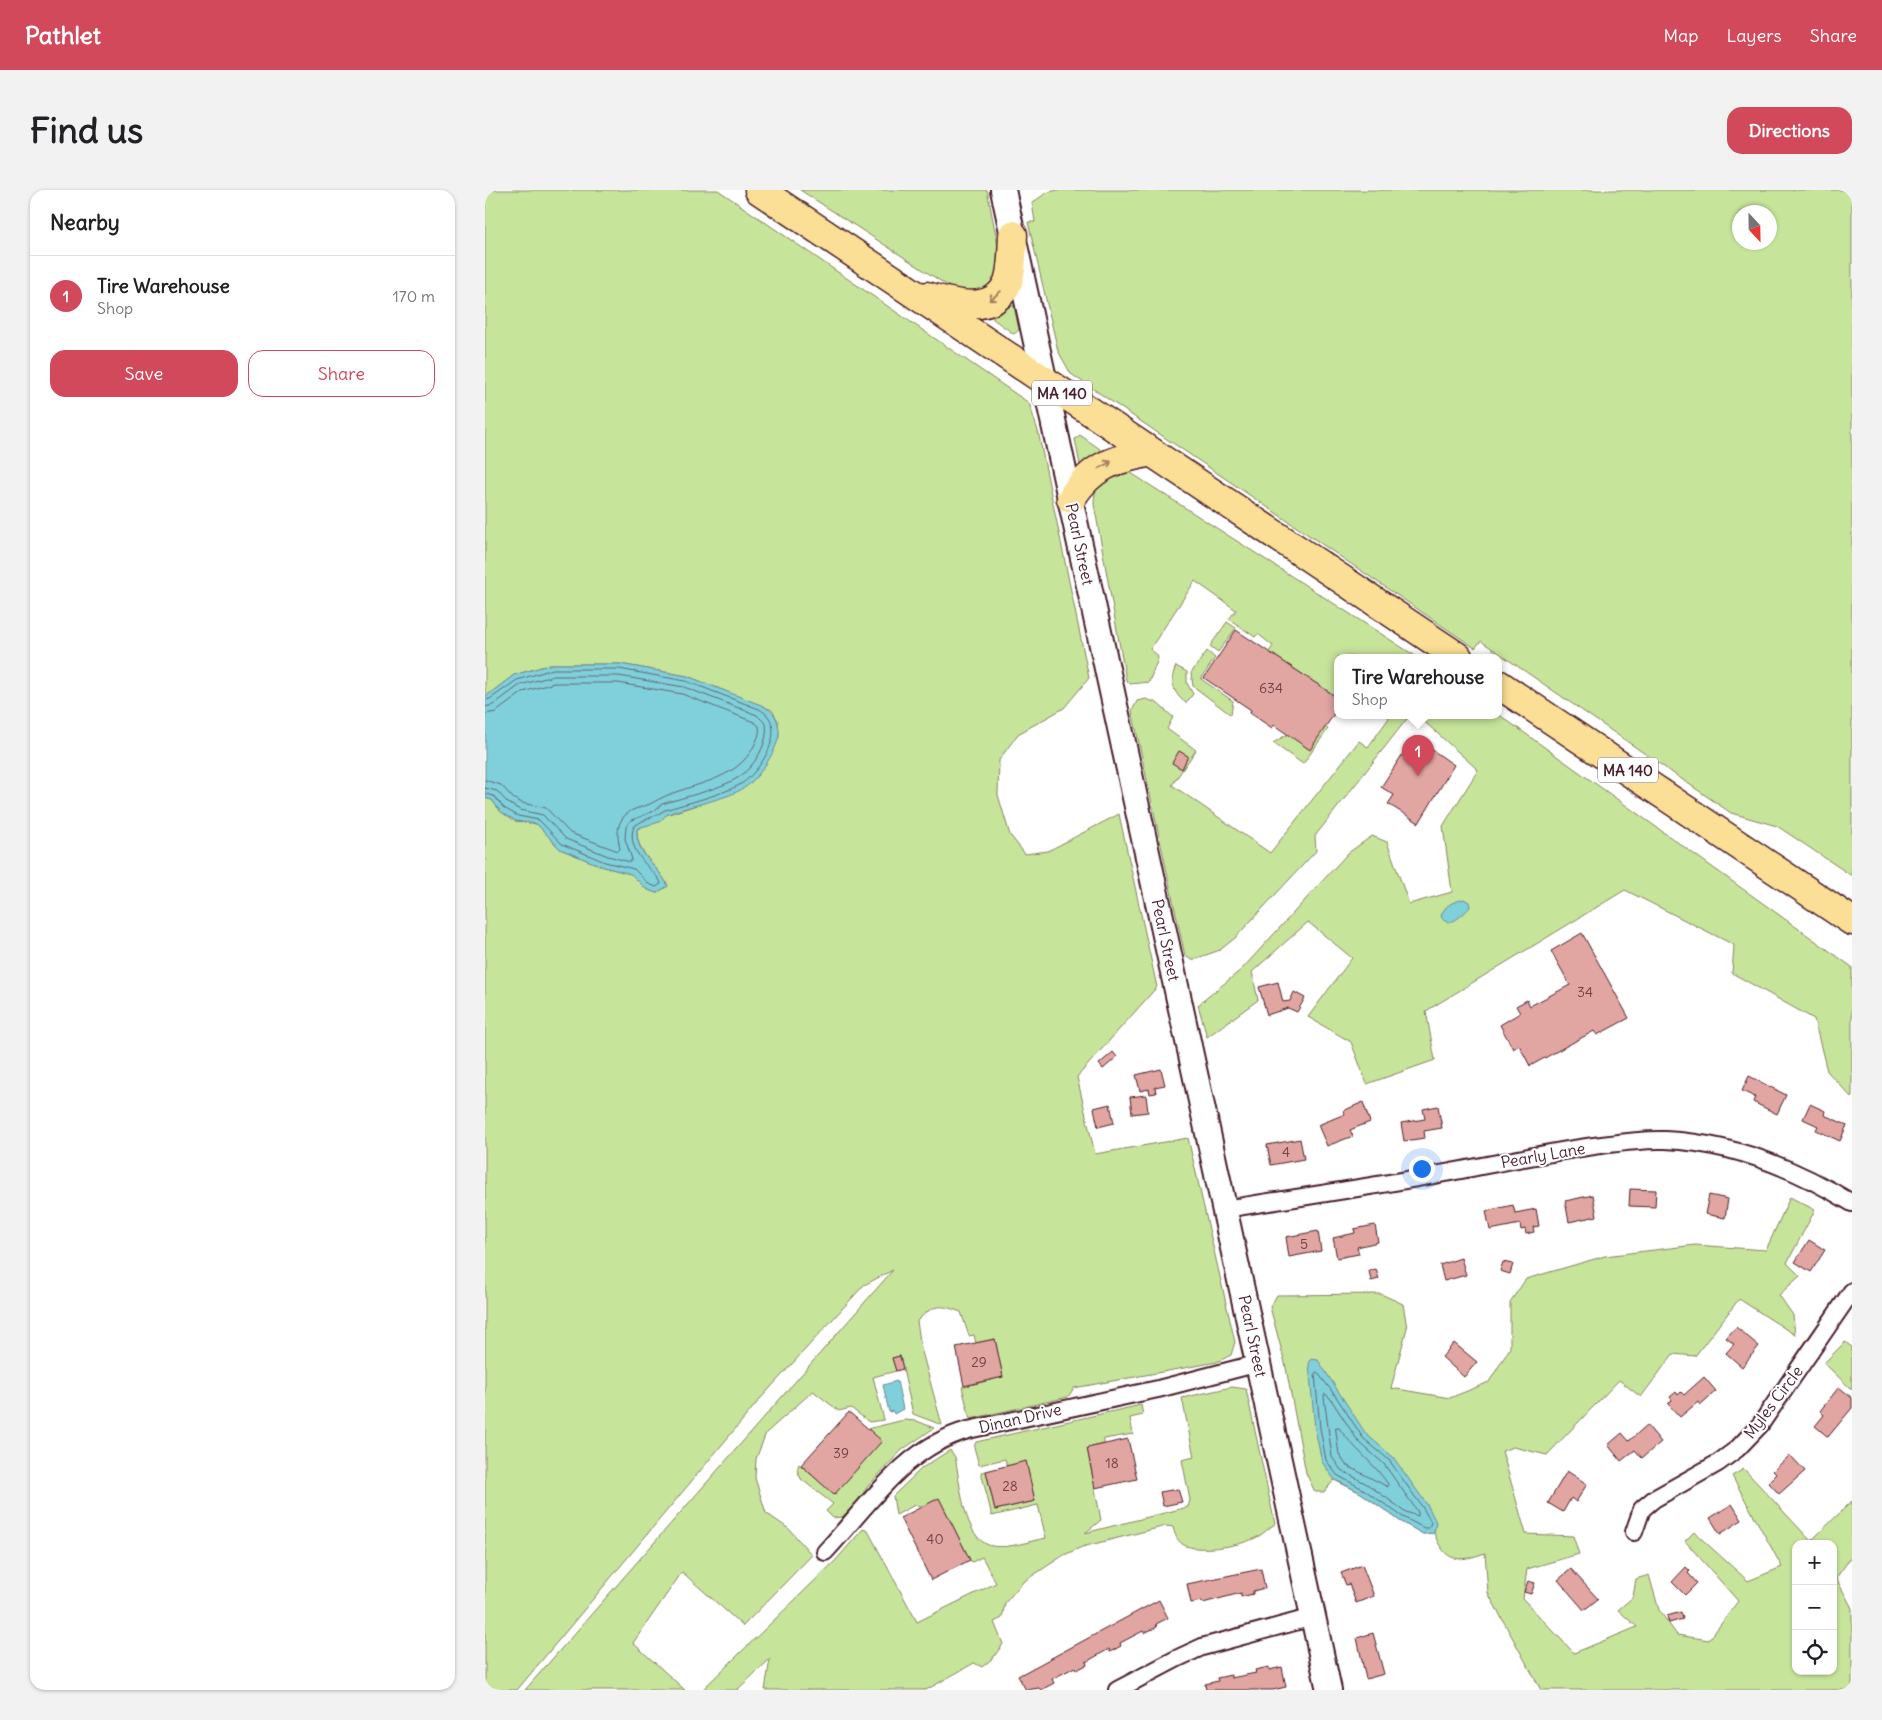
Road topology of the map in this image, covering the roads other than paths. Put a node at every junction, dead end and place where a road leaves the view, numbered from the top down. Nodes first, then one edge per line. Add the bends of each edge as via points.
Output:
1 (759, 190) edge
2 (1003, 190) edge
3 (1013, 235) junction
4 (908, 291) junction
5 (1046, 383) junction
6 (1152, 452) junction
7 (1071, 499) junction
8 (1454, 654) edge
9 (1502, 687) edge
10 (1852, 921) edge
11 (1852, 1204) edge
12 (1225, 1209) junction
13 (1852, 1291) edge
14 (1259, 1364) junction
15 (1634, 1532) dead end
16 (825, 1552) dead end
17 (1313, 1618) junction
18 (1117, 1690) edge
19 (1329, 1690) edge

1 - 4 highway, MA 140
2 - 3 main road, Pearl Street
3 -> 4 highway via 1007,283 991,301 978,305 961,304
3 - 5 main road, Pearl Street
4 - 5 highway, MA 140
5 - 6 highway, MA 140
5 - 7 main road, Pearl Street
7 -> 6 highway via 1085,480 1109,462
6 - 8 highway, MA 140
7 - 12 main road, Pearl Street
9 - 10 highway, MA 140
11 - 12 street, Pearly Lane via 1816,1181 1763,1159 1722,1148 1664,1140 1617,1142
12 - 14 main road, Pearl Street
13 - 15 street, Myles Circle via 1760,1425 1718,1463 1642,1509
14 - 16 street, Dinan Drive via 940,1439 901,1468
14 - 17 main road, Pearl Street
17 - 18 street via 1202,1648
17 - 19 main road, Pearl Street

